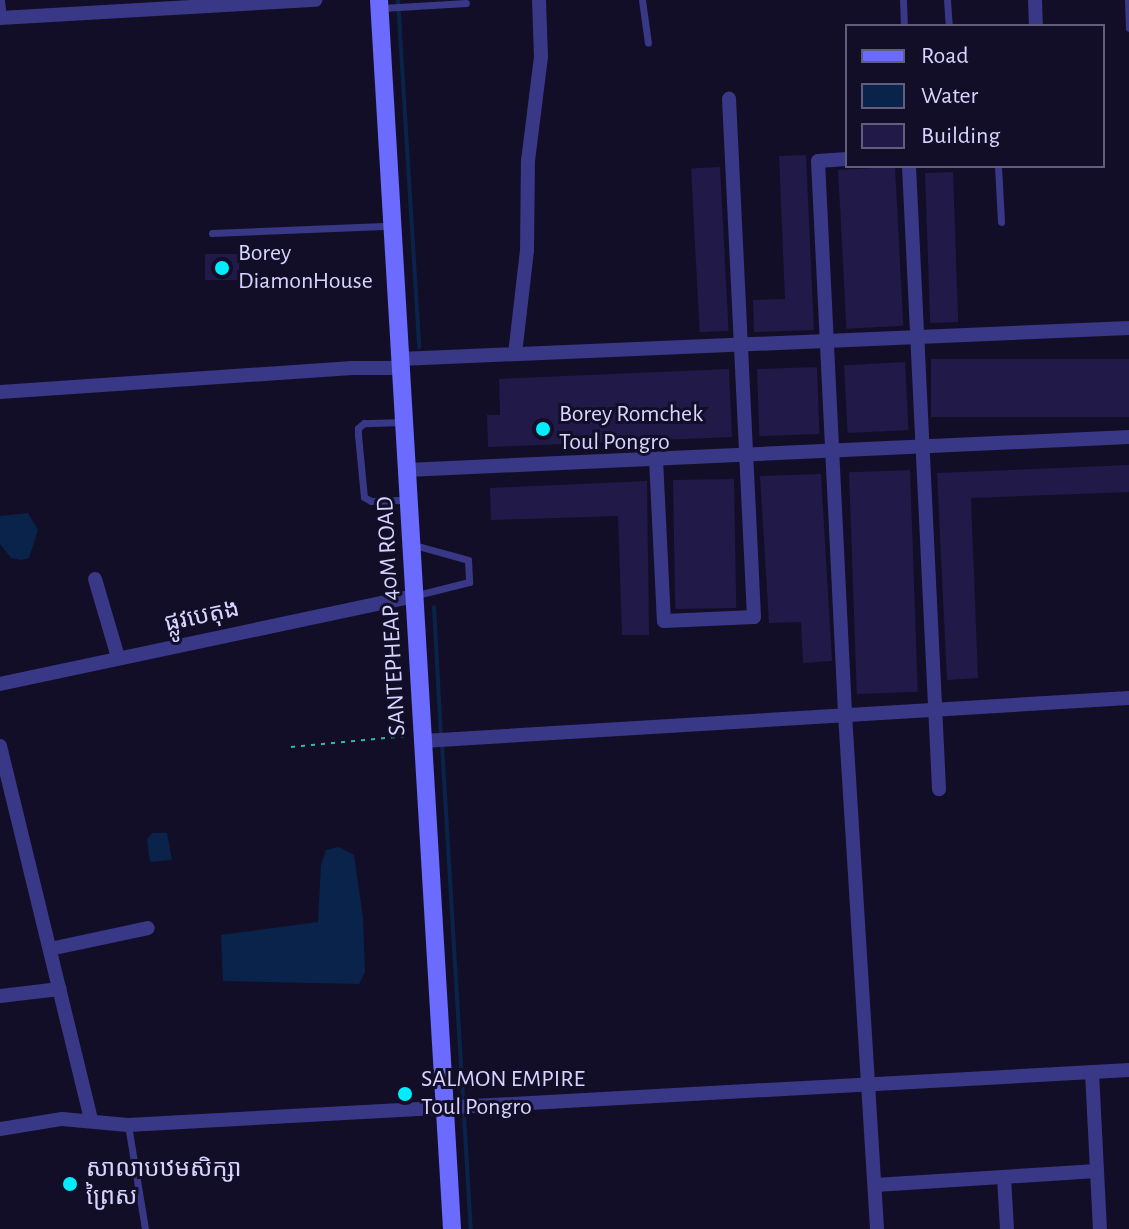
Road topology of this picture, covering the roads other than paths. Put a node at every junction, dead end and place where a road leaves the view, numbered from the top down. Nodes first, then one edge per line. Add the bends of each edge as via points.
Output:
1 (1, 0) edge
2 (315, 0) edge
3 (539, 0) edge
4 (642, 0) edge
5 (903, 0) edge
6 (947, 0) edge
7 (1035, 0) edge
8 (1128, 0) edge
9 (466, 3) dead end
10 (381, 5) edge
11 (2, 18) edge
12 (904, 24) edge
13 (949, 24) edge
14 (1036, 24) edge
15 (1129, 28) edge
16 (648, 43) dead end
17 (729, 99) dead end
18 (845, 159) edge
19 (909, 168) edge
20 (998, 168) edge
21 (1001, 222) dead end
22 (392, 225) junction
23 (212, 233) dead end
24 (1129, 328) edge
25 (917, 336) junction
26 (826, 340) junction
27 (741, 344) junction
28 (515, 354) junction
29 (400, 364) junction
30 (0, 392) edge
31 (404, 422) junction
32 (1129, 437) edge
33 (922, 446) junction
34 (832, 450) junction
35 (746, 454) junction
36 (656, 459) junction
37 (407, 470) junction
38 (409, 500) junction
39 (411, 544) junction
40 (95, 579) dead end
41 (414, 596) junction
42 (118, 657) junction
43 (0, 684) edge
44 (1129, 698) edge
45 (936, 709) junction
46 (845, 714) junction
47 (427, 738) junction
48 (0, 746) edge
49 (939, 789) dead end
50 (148, 928) dead end
51 (50, 949) junction
52 (60, 989) junction
53 (0, 996) edge
54 (1129, 1070) edge
55 (1092, 1072) junction
56 (869, 1083) junction
57 (451, 1108) junction
58 (91, 1119) junction
59 (128, 1125) junction
60 (0, 1129) edge
61 (1097, 1171) junction
62 (1004, 1177) junction
63 (875, 1185) junction
64 (145, 1229) edge
65 (452, 1229) edge
66 (877, 1229) edge
67 (1007, 1229) edge
68 (1100, 1229) edge

1 - 11 lane
2 - 11 street
3 - 28 street via 541,57
4 - 16 lane
5 - 12 lane
6 - 13 lane
7 - 14 street
8 - 15 lane
9 - 10 lane
10 - 22 main road, SANTEPHEAP 40M ROAD
17 - 27 street
18 - 26 street via 818,161
19 - 25 street
20 - 21 lane
22 - 23 lane
22 - 29 main road, SANTEPHEAP 40M ROAD
24 - 25 street
25 - 26 street
25 - 33 street
26 - 27 street
26 - 34 street
27 - 28 street
27 - 35 street
28 - 29 street
29 - 30 street
29 - 31 main road, SANTEPHEAP 40M ROAD
31 - 37 main road, SANTEPHEAP 40M ROAD
31 - 38 lane via 364,423 358,435 364,497
32 - 33 street
33 - 34 street
33 - 45 street
34 - 35 street
34 - 46 street
35 - 36 street
35 - 36 street via 754,617 664,621
36 - 37 street
37 - 38 main road, SANTEPHEAP 40M ROAD
38 - 39 main road, SANTEPHEAP 40M ROAD
39 - 41 main road, SANTEPHEAP 40M ROAD
39 - 41 lane via 468,560 469,582
40 - 42 street
41 - 42 street, ផ្លូវបេតុង
41 - 47 main road, SANTEPHEAP 40M ROAD
42 - 43 street, ផ្លូវបេតុង
44 - 45 street
45 - 46 street
45 - 49 street
46 - 47 street
46 - 56 street
47 - 57 main road, SANTEPHEAP 40M ROAD
48 - 51 street
50 - 51 street
51 - 52 street
52 - 53 street
52 - 58 street
54 - 55 street
55 - 56 street
55 - 61 street
56 - 57 street
56 - 63 street
57 - 59 street
57 - 65 main road, SANTEPHEAP 40M ROAD
58 - 59 street
58 - 60 street
59 - 64 lane
61 - 62 street
61 - 68 street
62 - 63 street
62 - 67 street
63 - 66 street

